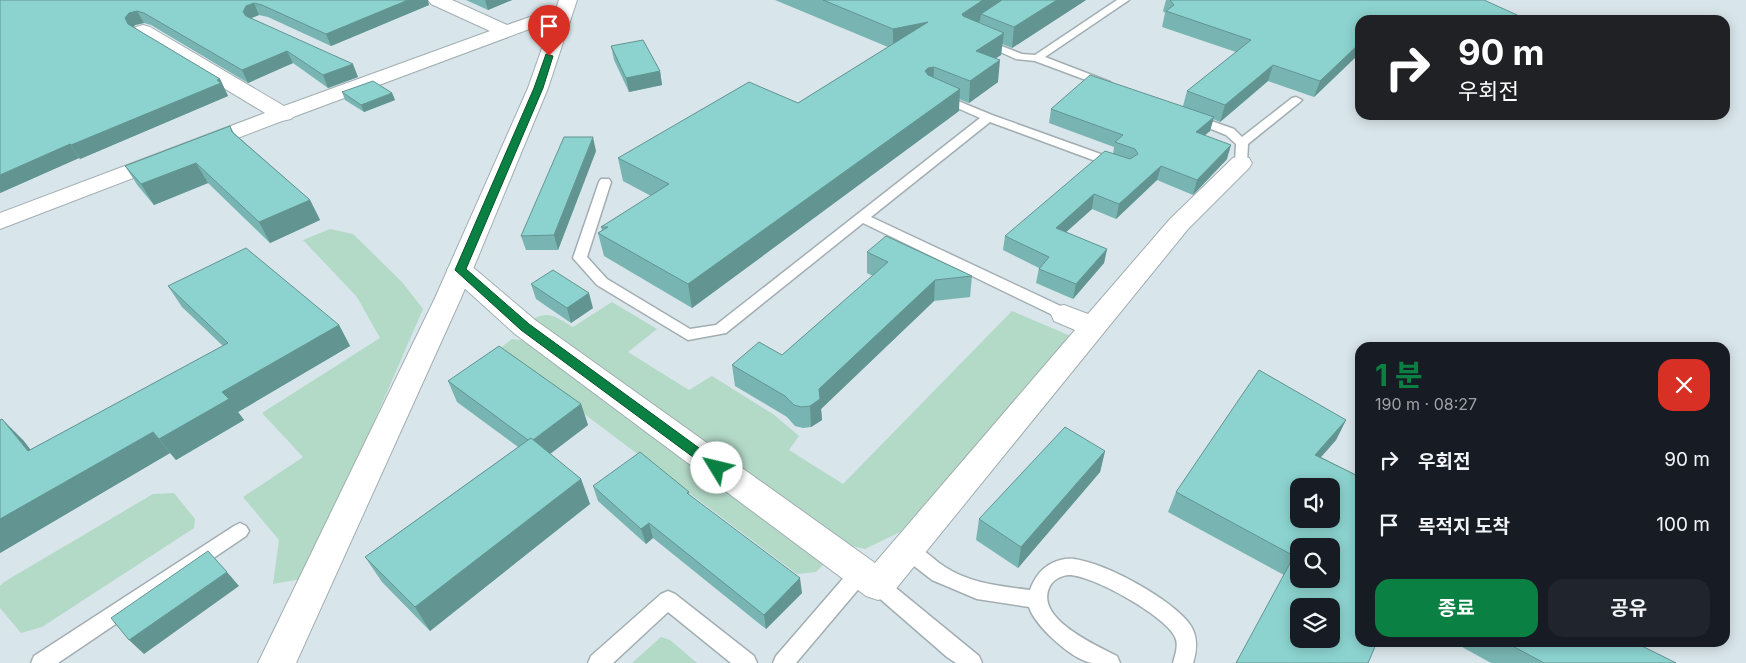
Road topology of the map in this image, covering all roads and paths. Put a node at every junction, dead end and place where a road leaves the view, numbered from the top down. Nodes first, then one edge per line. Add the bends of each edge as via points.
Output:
1 (437, 0) edge
2 (1124, 0) edge
3 (566, 5) edge
4 (143, 31) edge
5 (506, 31) junction
6 (976, 39) edge
7 (1037, 58) junction
8 (356, 67) dead end
9 (381, 78) junction
10 (1120, 90) edge
11 (932, 93) edge
12 (1296, 100) dead end
13 (1184, 114) edge
14 (284, 115) junction
15 (988, 117) junction
16 (1241, 153) junction
17 (1127, 168) edge
18 (605, 182) dead end
19 (861, 217) junction
20 (0, 222) edge
21 (460, 270) junction
22 (1064, 314) joint
23 (1094, 328) junction
24 (240, 531) dead end
25 (907, 549) junction
26 (869, 579) junction
27 (1037, 599) junction
28 (41, 663) edge
29 (277, 663) edge
30 (598, 663) edge
31 (747, 663) edge
32 (782, 663) edge
33 (972, 663) edge
34 (1110, 663) edge
35 (1183, 663) edge

1 - 5 street
2 - 7 lane
3 - 5 street
3 - 21 street via 538,88
4 - 14 street
5 - 9 street
6 - 7 lane via 1020,57
7 - 10 lane
8 - 9 street
9 - 14 street
11 - 15 lane
12 - 16 lane
13 - 16 lane via 1230,132
14 - 20 street
15 - 17 lane
15 - 19 lane
16 - 23 street
18 - 19 lane via 580,258 602,282 688,334 721,329
19 - 22 lane
21 - 26 street via 525,327
21 - 29 street
22 - 23 street
23 - 25 street
24 - 28 lane
25 - 26 street
25 - 27 lane via 939,574 984,593
26 - 32 lane
26 - 33 lane
27 - 34 lane via 1048,624
27 - 35 lane via 1046,577 1056,570 1069,566 1097,573 1175,619 1184,633 1187,648
30 - 31 lane via 668,600

